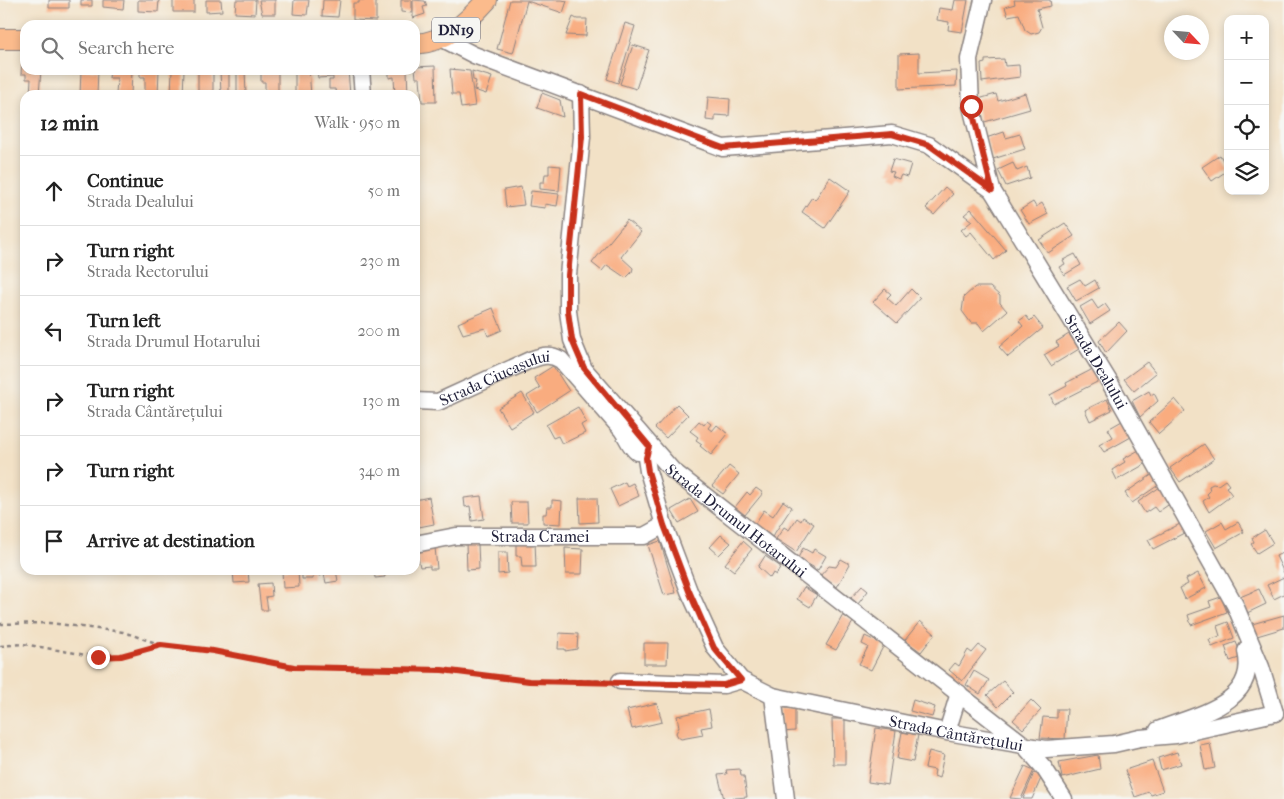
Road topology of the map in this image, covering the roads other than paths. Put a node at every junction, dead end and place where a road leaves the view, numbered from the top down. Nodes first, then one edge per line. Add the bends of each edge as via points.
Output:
1 (487, 0) edge
2 (983, 0) edge
3 (442, 38) junction
4 (0, 39) edge
5 (20, 39) edge
6 (420, 43) edge
7 (362, 75) edge
8 (363, 90) edge
9 (581, 94) junction
10 (992, 190) junction
11 (420, 401) edge
12 (649, 446) junction
13 (664, 525) junction
14 (420, 543) edge
15 (1251, 645) junction
16 (741, 680) junction
17 (620, 681) road end
18 (959, 693) junction
19 (773, 696) junction
20 (1280, 714) edge
21 (947, 732) junction
22 (1140, 738) junction
23 (1023, 744) junction
24 (786, 799) edge
25 (1064, 799) edge

1 - 3 main road, DN19 via 461,27
2 - 10 street, Strada Dealului via 969,68 971,106
3 - 6 main road, DN19
3 - 9 street via 474,55
4 - 5 main road
7 - 8 street
9 - 10 street via 723,148 892,134 929,145
9 - 12 street, Strada Drumul Hotarului via 582,137 568,275 572,340 584,368
10 - 15 street, Strada Dealului via 1110,383 1235,605
11 - 12 street, Strada Ciucașului via 438,402 530,360 553,355 617,424 632,448 637,452
12 - 13 street, Strada Cântărețului via 646,458 648,471
12 - 18 street, Strada Drumul Hotarului via 672,470
13 - 14 street, Strada Cramei via 644,536 456,536
13 - 16 street, Strada Cântărețului via 714,648
15 - 20 street, Strada Dealului
15 - 22 street, Strada Cântărețului via 1246,651 1248,673 1234,696 1210,710
16 - 17 street via 724,685
16 - 19 street, Strada Cântărețului
18 - 21 street
18 - 23 street, Strada Drumul Hotarului
19 - 21 street, Strada Cântărețului
19 - 24 street
20 - 22 street, Strada Cântărețului
21 - 23 street, Strada Cântărețului
22 - 23 street, Strada Cântărețului via 1079,748
23 - 25 street, Strada Drumul Hotarului

